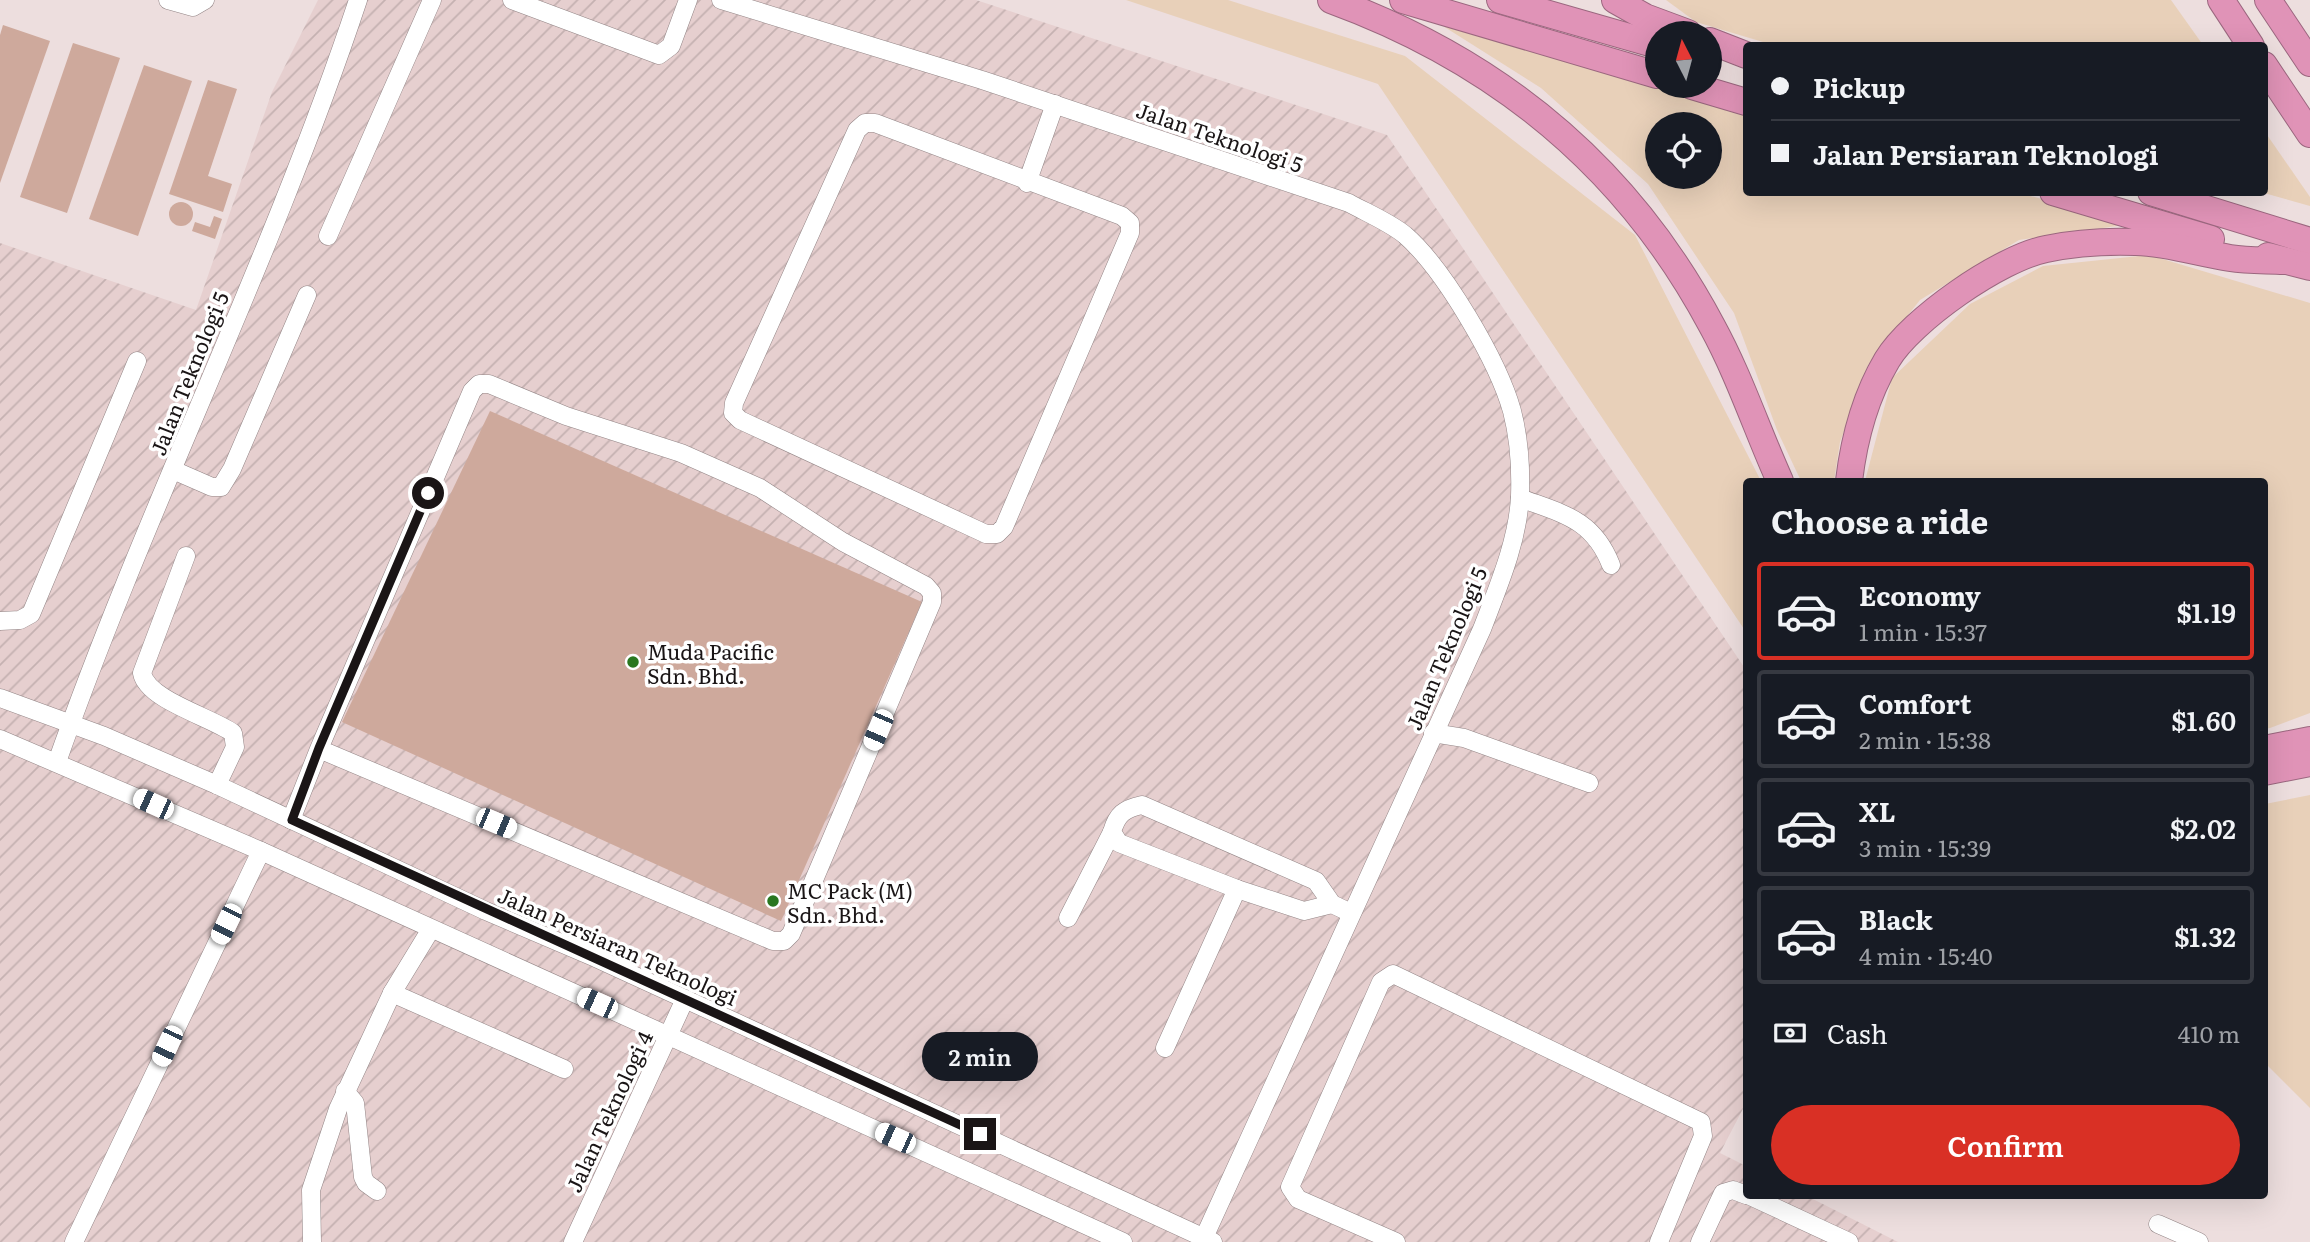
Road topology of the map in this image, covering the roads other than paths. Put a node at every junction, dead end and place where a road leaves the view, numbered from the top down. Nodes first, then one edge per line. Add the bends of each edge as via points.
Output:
1 (168, 0) edge
2 (205, 0) edge
3 (358, 0) edge
4 (432, 0) edge
5 (512, 0) edge
6 (688, 0) edge
7 (721, 0) edge
8 (1331, 0) edge
9 (1403, 0) edge
10 (1500, 0) edge
11 (1615, 0) edge
12 (2221, 0) edge
13 (2268, 0) edge
14 (1656, 21) edge
15 (1645, 42) edge
16 (2248, 42) edge
17 (1722, 46) edge
18 (1743, 54) edge
19 (2310, 63) edge
20 (1722, 64) edge
21 (1743, 70) edge
22 (1645, 71) edge
23 (2268, 71) edge
24 (1722, 95) edge
25 (1743, 101) edge
26 (1055, 104) junction
27 (2310, 134) edge
28 (1027, 183) junction
29 (2071, 196) edge
30 (2162, 196) edge
31 (328, 236) dead end
32 (2295, 246) edge
33 (2310, 267) edge
34 (307, 295) dead end
35 (137, 361) dead end
36 (173, 470) junction
37 (1779, 478) edge
38 (1849, 478) edge
39 (1520, 498) junction
40 (186, 556) dead end
41 (1611, 565) dead end
42 (0, 621) edge
43 (0, 698) edge
44 (71, 724) junction
45 (1433, 733) junction
46 (0, 739) edge
47 (2310, 740) edge
48 (319, 748) junction
49 (2268, 748) edge
50 (57, 762) junction
51 (2310, 764) edge
52 (2268, 771) edge
53 (1589, 783) dead end
54 (216, 785) junction
55 (292, 820) junction
56 (1112, 832) junction
57 (261, 851) junction
58 (1237, 889) junction
59 (1332, 904) junction
60 (1351, 913) junction
61 (1068, 918) dead end
62 (431, 929) junction
63 (392, 993) junction
64 (685, 999) junction
65 (668, 1035) junction
66 (1165, 1048) dead end
67 (564, 1069) dead end
68 (345, 1091) junction
69 (377, 1191) dead end
70 (1743, 1194) edge
71 (1756, 1199) edge
72 (2158, 1224) dead end
73 (1206, 1241) edge
74 (74, 1242) edge
75 (312, 1242) edge
76 (573, 1242) edge
77 (1122, 1242) edge
78 (1396, 1242) edge
79 (1658, 1242) edge
80 (1700, 1242) edge
81 (1849, 1242) edge
82 (2199, 1242) edge

1 - 2 street via 193,7
3 - 36 street, Jalan Teknologi 5 via 303,152
4 - 31 street
5 - 6 street via 659,55 671,46
7 - 26 street, Jalan Teknologi 5
8 - 37 highway via 1490,77 1595,163 1677,266 1707,317
9 - 22 highway
10 - 15 highway
11 - 14 highway
12 - 16 highway
13 - 19 highway
17 - 18 highway
20 - 21 highway
23 - 27 highway
24 - 25 highway
26 - 28 street
26 - 39 street, Jalan Teknologi 5 via 1349,203 1403,233 1440,275 1502,385 1517,435
28 - 28 street via 1122,216 1132,228 1001,531 986,534 736,417 734,403 860,126 875,123
29 - 32 highway
30 - 32 highway
32 - 33 highway
32 - 38 highway via 2233,259 2137,242 2044,249 1995,270 1958,293 1888,358 1867,402
34 - 36 street via 221,486 212,488
35 - 42 street via 31,614
36 - 44 street, Jalan Teknologi 5
39 - 41 street via 1588,527
39 - 45 street, Jalan Teknologi 5 via 1496,591
40 - 54 street via 142,673 158,694 229,729 236,737
43 - 44 street, Jalan Persiaran Teknologi
44 - 50 street, Jalan Teknologi 5
44 - 54 street, Jalan Persiaran Teknologi
45 - 53 street via 1464,738
45 - 60 street, Jalan Teknologi 5
46 - 50 street
47 - 49 highway
48 - 48 street via 472,391 479,384 681,453 760,488 932,593 932,603 784,941 774,941
48 - 55 street
50 - 57 street
51 - 52 highway
54 - 55 street, Jalan Persiaran Teknologi
55 - 64 street, Jalan Persiaran Teknologi
56 - 58 street via 1119,843
56 - 59 street via 1115,819 1126,808 1142,805 1316,881
56 - 61 street
57 - 62 street
57 - 74 street
58 - 59 street via 1304,911
58 - 66 street
59 - 60 street
60 - 73 street, Jalan Teknologi 5
62 - 63 street
62 - 65 street
63 - 67 street
63 - 68 street
64 - 65 street, Jalan Teknologi 4
64 - 73 street, Jalan Persiaran Teknologi
65 - 76 street, Jalan Teknologi 4
65 - 77 street
68 - 69 street via 355,1103 363,1177
68 - 75 street via 311,1190
70 - 80 street via 1723,1193
71 - 81 street
72 - 82 street
78 - 79 street via 1298,1199 1290,1187 1381,982 1394,974 1701,1122 1703,1136

